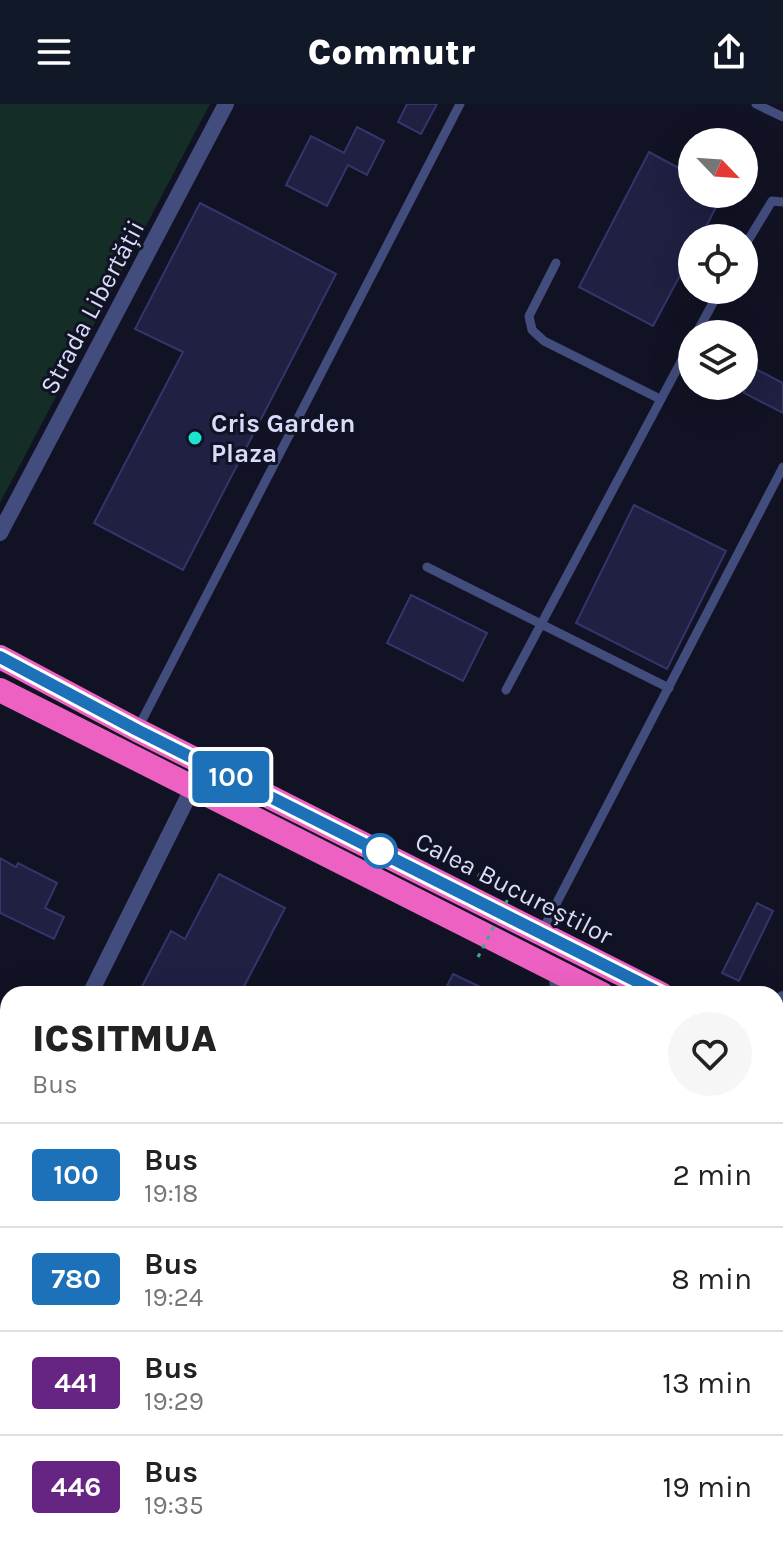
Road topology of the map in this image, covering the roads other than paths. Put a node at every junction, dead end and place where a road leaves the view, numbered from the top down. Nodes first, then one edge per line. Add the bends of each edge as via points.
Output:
1 (226, 104) edge
2 (460, 104) edge
3 (756, 104) edge
4 (783, 117) edge
5 (783, 202) edge
6 (757, 224) edge
7 (556, 263) dead end
8 (678, 366) edge
9 (660, 399) junction
10 (783, 467) edge
11 (0, 533) edge
12 (427, 567) dead end
13 (541, 624) junction
14 (0, 657) edge
15 (669, 688) junction
16 (0, 690) edge
17 (506, 690) dead end
18 (137, 730) junction
19 (193, 787) junction
20 (541, 933) junction
21 (554, 982) edge
22 (94, 986) edge
23 (645, 986) edge

1 - 11 street, Strada Libertății
2 - 18 lane
3 - 4 lane
5 - 6 lane via 772,201
7 - 9 lane via 529,316 532,330
8 - 9 lane
9 - 13 lane
10 - 15 lane
12 - 13 lane
13 - 15 lane
13 - 17 lane
14 - 18 highway, Calea Bucureștilor
15 - 20 lane
16 - 19 highway
18 - 20 highway, Calea Bucureștilor
19 - 21 highway
19 - 22 street
20 - 23 highway, Calea Bucureștilor

